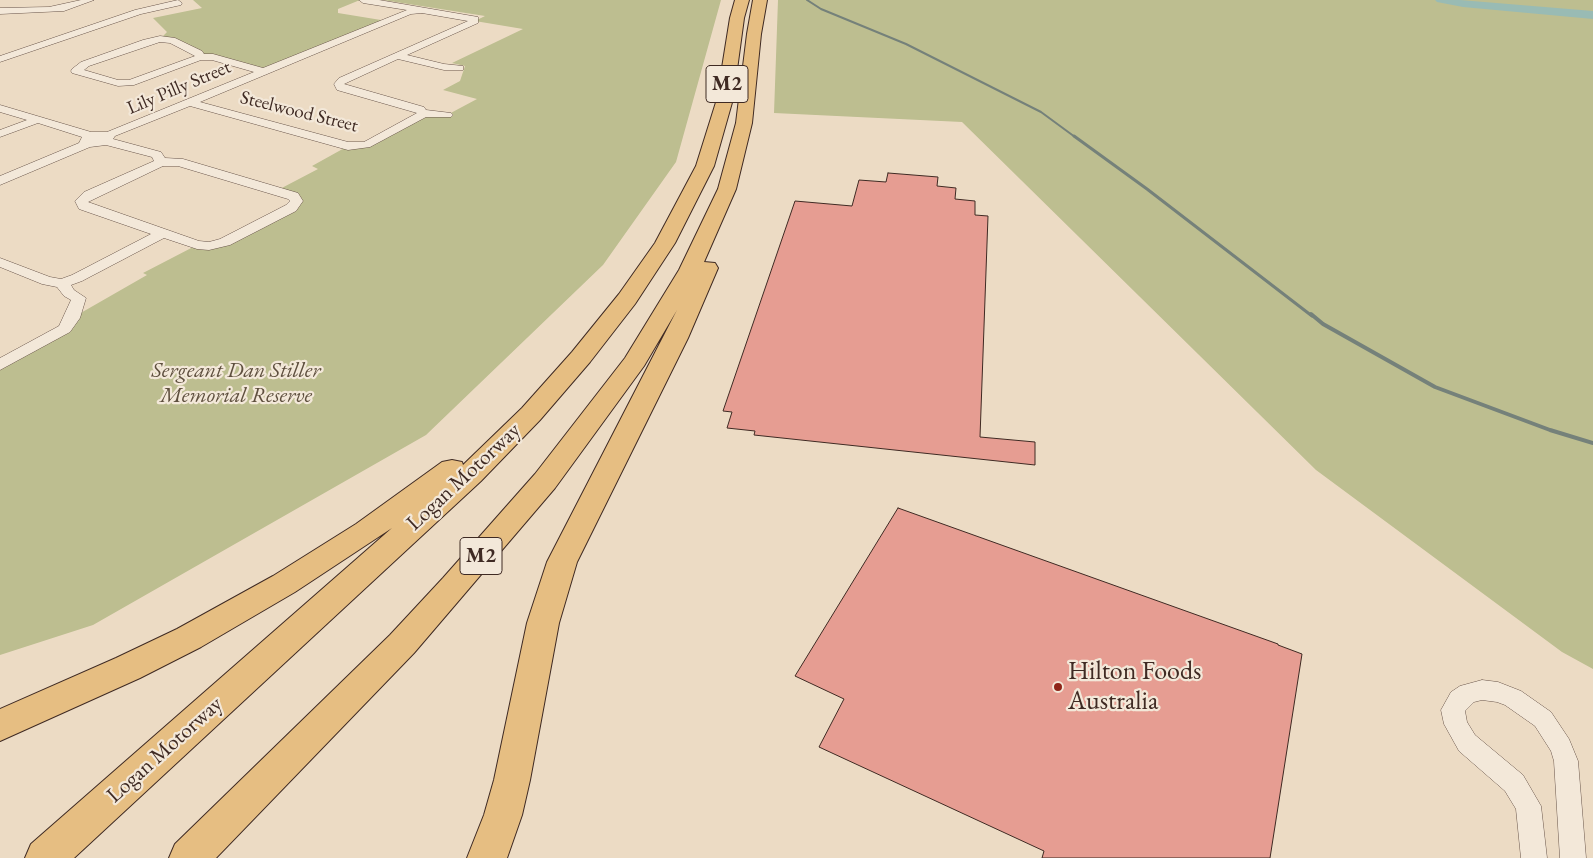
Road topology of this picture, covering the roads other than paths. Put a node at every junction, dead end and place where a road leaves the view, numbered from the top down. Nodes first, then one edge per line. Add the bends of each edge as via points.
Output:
1 (90, 0) edge
2 (363, 0) edge
3 (742, 0) edge
4 (760, 0) edge
5 (181, 3) edge
6 (414, 10) junction
7 (0, 11) edge
8 (398, 56) junction
9 (200, 57) junction
10 (0, 59) edge
11 (459, 68) dead end
12 (261, 71) junction
13 (130, 83) junction
14 (112, 92) dead end
15 (189, 102) junction
16 (0, 108) edge
17 (423, 113) junction
18 (446, 115) dead end
19 (38, 120) junction
20 (0, 134) edge
21 (108, 138) junction
22 (89, 140) junction
23 (161, 162) junction
24 (0, 181) edge
25 (718, 212) junction
26 (163, 233) junction
27 (0, 262) edge
28 (62, 283) junction
29 (627, 299) junction
30 (0, 365) edge
31 (0, 725) edge
32 (45, 858) edge
33 (189, 858) edge
34 (487, 858) edge
35 (1534, 858) edge
36 (1573, 858) edge

1 - 7 street via 49,10
2 - 6 street
3 - 29 highway, Logan Motorway / M2 via 725,99 705,166 665,243
4 - 25 highway, M2 via 744,122
5 - 10 street via 138,12
6 - 8 street, Steelwood Street via 475,21
6 - 12 street, Lily Pilly Street
8 - 11 street
8 - 17 street, Steelwood Street via 339,84 341,88 420,108
9 - 12 street via 213,57
9 - 13 street
9 - 13 street via 199,53 172,40 160,39 85,64 76,71 118,83
12 - 15 street, Lily Pilly Street
13 - 14 street
15 - 17 street, Steelwood Street via 348,146 366,145
15 - 21 street, Lily Pilly Street
16 - 19 street
17 - 18 street, Steelwood Street
19 - 20 street
19 - 22 street
21 - 22 street
21 - 23 street via 157,155
22 - 24 street
23 - 26 street via 81,201 84,206
23 - 26 street via 179,162 293,196 297,201 290,208 233,238 209,246
25 - 33 highway, M2 via 690,270 656,328 612,393 545,481 402,644
25 - 34 highway via 722,223 692,305 577,530 552,591 539,640 512,780
26 - 28 street
27 - 28 street via 47,282
28 - 30 street via 69,293 79,298 65,329
29 - 31 highway via 606,313 556,371 488,439 424,492 366,532 189,638
29 - 32 highway, Logan Motorway / M2 via 557,386 495,450
35 - 36 street via 1528,806 1514,783 1466,743 1456,724 1453,710 1459,699 1468,693 1482,690 1513,698 1543,719 1561,747 1566,761

